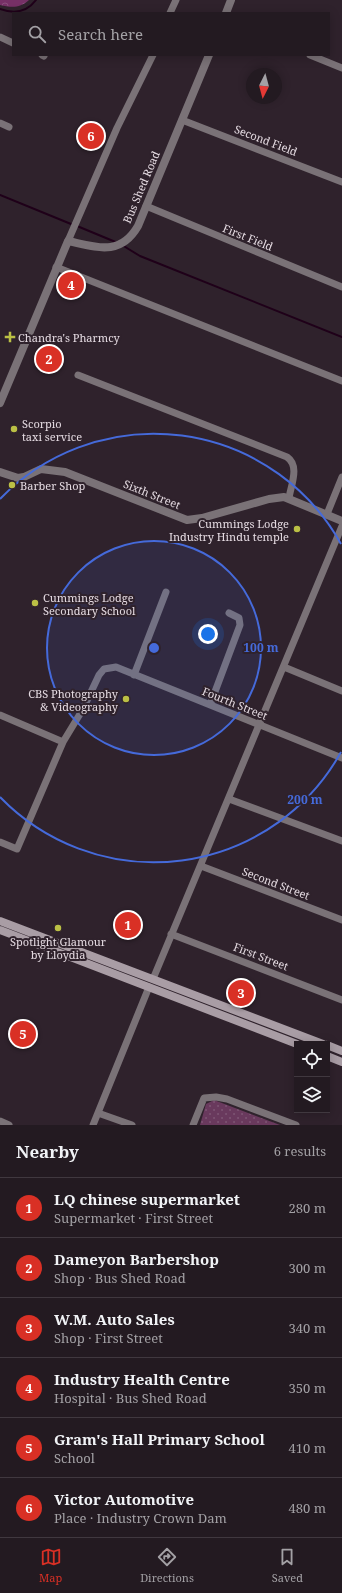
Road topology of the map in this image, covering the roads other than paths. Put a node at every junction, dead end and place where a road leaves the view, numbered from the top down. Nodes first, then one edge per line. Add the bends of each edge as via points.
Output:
1 (176, 0) edge
2 (231, 0) edge
3 (170, 12) edge
4 (226, 12) edge
5 (0, 37) edge
6 (12, 43) edge
7 (153, 56) edge
8 (209, 56) edge
9 (312, 56) edge
10 (342, 68) edge
11 (182, 120) junction
12 (0, 123) edge
13 (9, 127) dead end
14 (342, 182) edge
15 (146, 206) junction
16 (68, 241) junction
17 (56, 267) junction
18 (342, 287) edge
19 (78, 375) dead end
20 (342, 381) edge
21 (0, 403) edge
22 (0, 472) edge
23 (342, 477) edge
24 (289, 498) junction
25 (327, 514) junction
26 (342, 521) edge
27 (342, 526) edge
28 (166, 592) dead end
29 (229, 613) dead end
30 (284, 667) junction
31 (134, 675) junction
32 (342, 691) edge
33 (210, 705) junction
34 (0, 715) edge
35 (260, 725) junction
36 (63, 742) junction
37 (342, 758) edge
38 (229, 799) junction
39 (342, 841) edge
40 (0, 842) edge
41 (201, 866) junction
42 (342, 920) edge
43 (0, 921) edge
44 (0, 930) edge
45 (171, 934) junction
46 (151, 983) junction
47 (342, 1000) edge
48 (315, 1041) edge
49 (294, 1043) edge
50 (330, 1046) edge
51 (342, 1051) edge
52 (330, 1057) edge
53 (342, 1062) edge
54 (98, 1113) junction
55 (0, 1121) edge
56 (9, 1125) edge
57 (93, 1125) edge
58 (132, 1125) edge
59 (192, 1125) edge
60 (296, 1125) edge

1 - 3 street
2 - 4 street
5 - 6 street
7 - 16 street
8 - 11 street, Bus Shed Road
9 - 10 street
11 - 14 street, Second Field
11 - 15 street, Bus Shed Road
12 - 13 street
15 - 16 street, Bus Shed Road via 138,226 127,240 100,249
15 - 18 street, First Field
16 - 17 street
17 - 20 street
17 - 21 street
19 - 24 street via 287,457 292,461 294,469
22 - 24 street, Sixth Street via 18,478 41,469 64,472 187,520 274,498
23 - 25 street
24 - 25 street, Sixth Street
25 - 26 street, Sixth Street
27 - 30 street
28 - 31 street
29 - 33 street via 239,618 240,625
30 - 32 street
30 - 35 street
31 - 33 street, Fourth Street
31 - 36 street, Fourth Street via 108,667 99,674 83,709
33 - 35 street, Fourth Street
34 - 36 street
35 - 37 street, Fourth Street
35 - 38 street
36 - 40 street via 17,849
38 - 39 street
38 - 41 street
41 - 42 street, Second Street
41 - 45 street
43 - 46 main road
44 - 46 main road
45 - 46 street
45 - 47 street, First Street
46 - 48 main road
46 - 49 main road
46 - 54 street
50 - 51 main road
52 - 53 main road
54 - 57 street
54 - 58 street
55 - 56 street
59 - 60 street via 204,1098 216,1096

